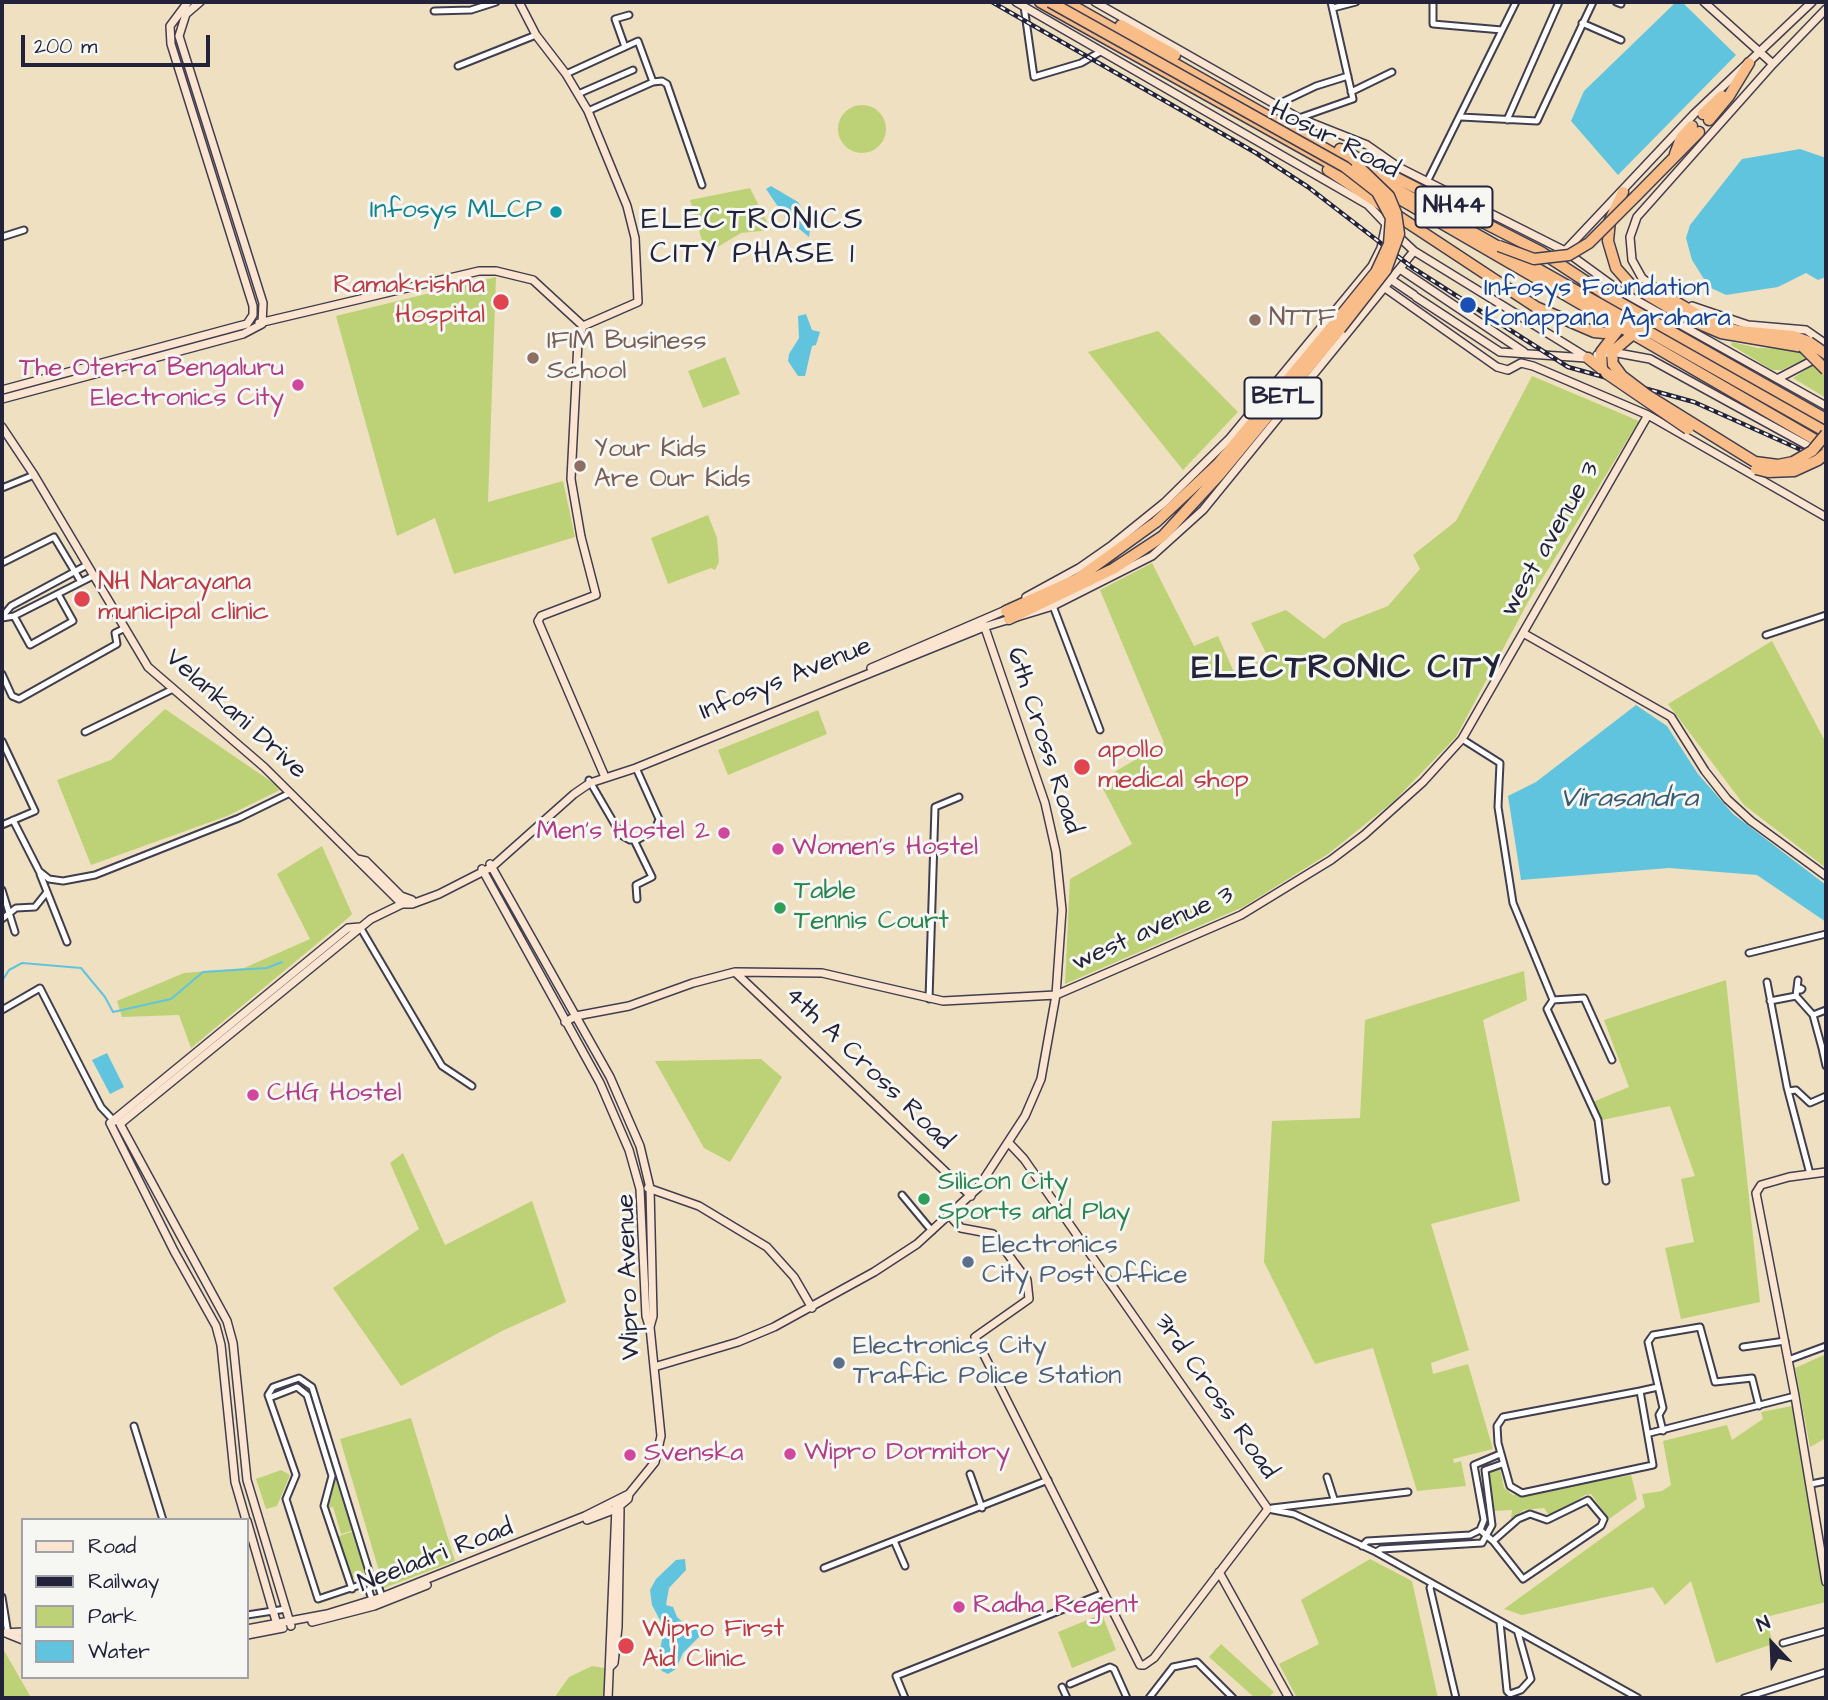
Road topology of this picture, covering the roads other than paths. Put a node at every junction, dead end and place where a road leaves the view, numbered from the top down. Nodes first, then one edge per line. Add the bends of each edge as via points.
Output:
1 (188, 2) edge
2 (200, 2) edge
3 (496, 2) edge
4 (519, 2) edge
5 (1016, 2) edge
6 (1040, 2) edge
7 (1050, 2) edge
8 (1066, 2) edge
9 (1077, 2) edge
10 (1095, 2) edge
11 (1356, 2) edge
12 (1433, 2) edge
13 (1516, 2) edge
14 (1559, 2) edge
15 (1593, 2) edge
16 (1704, 2) edge
17 (1812, 2) edge
18 (1027, 4) edge
19 (1332, 5) edge
20 (1826, 9) edge
21 (434, 11) dead end
22 (629, 15) dead end
23 (1822, 18) edge
24 (1583, 23) junction
25 (1502, 30) junction
26 (536, 35) junction
27 (169, 36) junction
28 (179, 36) junction
29 (1621, 40) dead end
30 (625, 47) junction
31 (1100, 52) junction
32 (1759, 52) junction
33 (1749, 63) junction
34 (1773, 64) junction
35 (458, 66) dead end
36 (633, 70) dead end
37 (1392, 72) dead end
38 (566, 74) junction
39 (1348, 76) junction
40 (653, 82) junction
41 (1352, 92) junction
42 (578, 94) junction
43 (1276, 105) junction
44 (588, 111) junction
45 (1461, 117) junction
46 (1706, 117) dead end
47 (1300, 118) junction
48 (1507, 120) junction
49 (1696, 129) dead end
50 (1357, 165) junction
51 (1427, 182) junction
52 (702, 185) dead end
53 (1623, 192) junction
54 (1386, 224) junction
55 (24, 230) dead end
56 (2, 237) edge
57 (1499, 246) junction
58 (1413, 251) junction
59 (1565, 251) junction
60 (1372, 265) junction
61 (1400, 269) junction
62 (1392, 281) junction
63 (1385, 288) junction
64 (1664, 295) junction
65 (252, 318) junction
66 (264, 321) junction
67 (583, 326) junction
68 (1337, 326) junction
69 (1621, 327) junction
70 (1633, 334) junction
71 (1806, 344) junction
72 (1826, 344) edge
73 (1612, 352) junction
74 (1525, 353) junction
75 (1826, 353) edge
76 (1600, 355) junction
77 (1588, 358) junction
78 (1826, 370) edge
79 (1604, 371) junction
80 (1779, 378) junction
81 (2, 390) edge
82 (2, 399) edge
83 (1826, 406) edge
84 (1648, 415) junction
85 (1826, 419) edge
86 (2, 427) edge
87 (1826, 433) edge
88 (1826, 446) edge
89 (1826, 454) edge
90 (34, 475) junction
91 (2, 488) edge
92 (1826, 517) edge
93 (2, 563) edge
94 (87, 565) junction
95 (75, 571) junction
96 (93, 576) junction
97 (81, 582) junction
98 (40, 590) junction
99 (58, 594) junction
100 (45, 600) junction
101 (1053, 606) junction
102 (1007, 615) junction
103 (1826, 615) edge
104 (14, 616) junction
105 (2, 617) edge
106 (983, 624) junction
107 (125, 628) junction
108 (1523, 633) junction
109 (1766, 635) dead end
110 (921, 650) junction
111 (2, 674) edge
112 (173, 689) junction
113 (1100, 730) dead end
114 (85, 732) dead end
115 (1462, 739) junction
116 (2, 741) edge
117 (636, 768) junction
118 (605, 775) junction
119 (590, 782) junction
120 (290, 793) junction
121 (958, 797) dead end
122 (13, 820) junction
123 (2, 825) edge
124 (634, 840) junction
125 (357, 859) junction
126 (491, 865) junction
127 (483, 870) junction
128 (39, 872) junction
129 (1826, 876) edge
130 (449, 887) junction
131 (2, 890) edge
132 (47, 892) junction
133 (393, 898) junction
134 (637, 899) dead end
135 (402, 904) junction
136 (385, 912) junction
137 (9, 914) junction
138 (2, 919) edge
139 (360, 927) junction
140 (15, 932) dead end
141 (1826, 934) edge
142 (67, 942) dead end
143 (1749, 953) dead end
144 (735, 972) junction
145 (1798, 980) dead end
146 (1767, 982) dead end
147 (1056, 995) junction
148 (1797, 996) junction
149 (929, 999) junction
150 (1553, 1000) junction
151 (1770, 1001) junction
152 (2, 1010) edge
153 (1826, 1010) edge
154 (1813, 1015) junction
155 (576, 1016) junction
156 (565, 1022) junction
157 (1824, 1047) edge
158 (1612, 1060) dead end
159 (1826, 1066) edge
160 (472, 1086) dead end
161 (1788, 1091) junction
162 (1826, 1096) edge
163 (113, 1120) junction
164 (120, 1126) junction
165 (1009, 1143) junction
166 (1826, 1172) edge
167 (1810, 1174) junction
168 (1606, 1181) dead end
169 (650, 1188) junction
170 (640, 1189) junction
171 (902, 1195) dead end
172 (971, 1196) junction
173 (950, 1216) junction
174 (932, 1231) junction
175 (812, 1308) junction
176 (650, 1326) junction
177 (1785, 1341) junction
178 (1826, 1346) edge
179 (1743, 1347) dead end
180 (1788, 1360) junction
181 (654, 1367) junction
182 (1657, 1387) junction
183 (1640, 1391) junction
184 (1795, 1396) junction
185 (269, 1398) junction
186 (1759, 1406) junction
187 (134, 1426) dead end
188 (1662, 1430) junction
189 (1650, 1433) junction
190 (1500, 1454) junction
191 (1503, 1464) junction
192 (970, 1474) dead end
193 (1327, 1477) dead end
194 (1048, 1480) junction
195 (1826, 1481) edge
196 (1811, 1483) junction
197 (1408, 1492) dead end
198 (1334, 1499) junction
199 (617, 1503) junction
200 (982, 1508) junction
201 (1268, 1509) junction
202 (162, 1518) edge
203 (245, 1518) edge
204 (248, 1528) edge
205 (1480, 1530) junction
206 (1486, 1535) junction
207 (1400, 1539) junction
208 (1493, 1541) junction
209 (895, 1542) junction
210 (1362, 1546) junction
211 (1401, 1548) junction
212 (1376, 1552) junction
213 (905, 1566) dead end
214 (824, 1568) dead end
215 (1219, 1573) junction
216 (372, 1581) junction
217 (1826, 1582) edge
218 (1432, 1583) junction
219 (352, 1589) junction
220 (1104, 1593) junction
221 (2, 1597) edge
222 (383, 1600) junction
223 (373, 1603) junction
224 (286, 1609) junction
225 (273, 1611) junction
226 (248, 1615) edge
227 (1500, 1622) junction
228 (290, 1624) junction
229 (278, 1626) junction
230 (248, 1629) edge
231 (1826, 1631) edge
232 (1518, 1633) junction
233 (5, 1634) edge
234 (248, 1634) edge
235 (1783, 1643) dead end
236 (1826, 1672) edge
237 (1070, 1684) dead end
238 (1062, 1687) dead end
239 (608, 1698) edge
240 (905, 1698) edge
241 (1067, 1698) edge
242 (1127, 1698) edge
243 (1149, 1698) edge
244 (1233, 1698) edge
245 (1289, 1698) edge
246 (1456, 1698) edge
247 (1638, 1698) edge
248 (1744, 1698) edge

1 - 27 street via 173,19
2 - 28 street via 186,14
3 - 21 street via 471,10
4 - 26 street
5 - 18 street
6 - 69 highway, Hosur Road / NH44 via 1320,160 1391,193
7 - 68 highway, bridge via 1345,167 1377,192 1391,218 1390,244
8 - 50 highway
9 - 85 highway, Hosur Road / NH44 via 1314,135 1541,252 1605,294
10 - 43 street
11 - 19 street
12 - 25 street via 1433,24
13 - 25 street
14 - 48 street
15 - 24 street
16 - 32 street
17 - 32 street
18 - 31 street
18 - 31 street via 1034,77 1081,63
18 - 69 highway via 1352,184 1536,307 1587,331 1605,333
19 - 39 street
20 - 23 street
22 - 30 street via 615,19
23 - 34 street
24 - 29 street
24 - 48 street via 1537,121
25 - 45 street
26 - 35 street
26 - 38 street
27 - 28 street
27 - 65 street via 253,306
28 - 66 street via 263,303
30 - 38 street
30 - 40 street via 639,41
31 - 54 street via 1359,200
32 - 33 street
32 - 34 street
33 - 46 highway
33 - 53 street via 1694,114
34 - 64 street via 1632,227 1629,248 1636,269
36 - 42 street
37 - 41 street
38 - 42 street
39 - 41 street
39 - 43 street
40 - 44 street
40 - 52 street via 667,84
41 - 47 street via 1353,99
42 - 44 street
43 - 47 street
44 - 67 street via 627,206 635,238 638,302
45 - 48 street
45 - 51 street
47 - 51 street via 1367,145
49 - 57 highway, bridge via 1674,158 1589,243 1569,255 1534,260
50 - 57 highway, bridge
50 - 68 highway, bridge via 1389,196 1399,234 1386,270
51 - 59 street
53 - 59 street
53 - 71 highway via 1610,220 1608,241 1616,268 1632,286 1721,333
54 - 58 street
54 - 60 street
55 - 56 street
57 - 87 highway, bridge
58 - 61 street
58 - 77 street
59 - 80 street via 1620,291
60 - 62 street
60 - 102 street via 1230,439 1192,477 1112,545
61 - 62 street
61 - 74 street
62 - 63 street
62 - 74 street via 1500,352
63 - 84 street via 1497,367 1508,370 1521,363 1530,365
63 - 101 street via 1186,528 1144,561
64 - 71 highway via 1714,324 1793,336
64 - 72 street via 1733,322 1806,330
65 - 66 street
65 - 81 street via 239,326
66 - 67 street via 479,271 496,271 533,280
66 - 82 street via 243,334
67 - 118 street via 578,342 571,479 596,595 538,621
68 - 102 highway via 1218,464 1156,522 1077,579
68 - 102 highway, BETL via 1220,474 1163,536 1103,575
69 - 70 highway, Hosur Road / NH44
69 - 76 highway
70 - 73 highway
70 - 88 highway, Hosur Road / NH44
71 - 75 highway, bridge
71 - 78 highway, bridge
73 - 76 street
73 - 87 highway, bridge via 1613,364 1622,376 1755,462 1793,462 1812,451
73 - 89 street via 1668,367
74 - 77 street
75 - 80 street
76 - 77 street
76 - 79 highway
77 - 79 highway
79 - 89 highway, bridge via 1662,414 1754,468 1794,471
80 - 83 street
84 - 92 street
84 - 108 street, west avenue 3
86 - 90 street, Velankani Drive
90 - 91 street
90 - 94 street, Velankani Drive
93 - 95 street via 54,537
94 - 95 street
94 - 96 street, Velankani Drive
95 - 97 street
95 - 98 street
96 - 97 street
96 - 107 street, Velankani Drive
97 - 99 street
98 - 100 street
98 - 105 street
99 - 100 street
99 - 104 street via 73,621 30,645
100 - 104 street
101 - 102 street
101 - 113 street
102 - 106 street, Infosys Avenue
103 - 109 street
104 - 105 street
106 - 110 street, Infosys Avenue
106 - 147 street, 6th Cross Road via 1045,803 1056,852 1062,910
107 - 111 street via 115,633 117,644 19,699 12,696
107 - 112 street, Velankani Drive via 148,667
108 - 115 street, west avenue 3
108 - 129 street via 1671,717 1727,799
110 - 117 street, Infosys Avenue
110 - 118 street, Infosys Avenue
112 - 114 street
112 - 120 street, Velankani Drive
115 - 147 street, west avenue 3 via 1364,835 1297,882 1241,915
115 - 150 street via 1500,763 1498,807 1513,903
116 - 122 street via 35,810
117 - 118 street, Infosys Avenue
117 - 124 street via 659,820 654,830
118 - 119 street
119 - 124 street via 621,835
119 - 126 street via 572,791
120 - 125 street, Velankani Drive
120 - 128 street via 95,875 58,881
121 - 149 street via 935,807
122 - 123 street
122 - 128 street
124 - 134 street via 652,877 636,885
125 - 130 street via 366,861 406,899
125 - 133 street, Velankani Drive
126 - 127 street
126 - 155 street, Wipro Avenue
127 - 130 street
127 - 156 street, Wipro Avenue
128 - 132 street
130 - 135 street via 419,902
131 - 137 street
132 - 137 street via 34,907 16,908
132 - 142 street
133 - 135 street, Velankani Drive
133 - 136 street
135 - 136 street
136 - 139 street
137 - 138 street
137 - 140 street
139 - 160 street via 442,1066
139 - 163 street via 348,928
139 - 164 street
141 - 143 street
144 - 149 street, west avenue 3 via 822,974
144 - 155 street, west avenue 3 via 629,1006
144 - 172 street, 4th A Cross Road
145 - 148 street
146 - 151 street
147 - 149 street, west avenue 3
147 - 165 street, 6th Cross Road via 1041,1079
148 - 151 street
148 - 154 street
150 - 158 street via 1584,998
150 - 168 street via 1547,1009 1598,1120
151 - 161 street
152 - 163 street via 40,988
153 - 154 street
154 - 157 street
155 - 156 street, west avenue 3
155 - 169 street, Wipro Avenue via 610,1077 640,1146
156 - 170 street, Wipro Avenue via 600,1083
157 - 159 street
161 - 162 street via 1796,1090 1810,1103
161 - 167 street
163 - 164 street
163 - 203 street via 114,1134 216,1326 235,1482
164 - 224 street via 227,1321 247,1480
165 - 172 street, 6th Cross Road
165 - 201 street, 3rd Cross Road
166 - 167 street
167 - 177 street via 1761,1185 1756,1193
169 - 170 street
169 - 175 street via 699,1206 767,1247 794,1277
169 - 176 street, Wipro Avenue
170 - 176 street, Wipro Avenue
171 - 174 street
172 - 173 street, 6th Cross Road
173 - 174 street, 6th Cross Road
173 - 194 street via 961,1228 993,1234 1027,1280 1029,1299 975,1337
174 - 175 street, 6th Cross Road
175 - 181 street, 6th Cross Road via 738,1342
176 - 181 street, Wipro Avenue
177 - 179 street
177 - 180 street
178 - 180 street
180 - 184 street
181 - 199 street, Wipro Avenue via 662,1436 655,1462
182 - 183 street
182 - 186 street via 1649,1338 1695,1325 1703,1331 1715,1382 1752,1378
182 - 188 street via 1663,1408 1659,1415
183 - 189 street
183 - 190 street via 1503,1417 1497,1426
184 - 186 street
184 - 196 street
185 - 216 street via 273,1387 294,1378 306,1382
185 - 219 street via 298,1387 307,1395 332,1476 324,1506
185 - 219 street via 296,1471 286,1499 318,1599
186 - 188 street
187 - 202 street
188 - 189 street
189 - 191 street via 1653,1465 1576,1483 1522,1493 1510,1486
190 - 191 street
190 - 205 street via 1474,1465 1484,1520
191 - 206 street via 1485,1470 1492,1525
192 - 200 street
193 - 198 street
194 - 200 street
194 - 220 street
195 - 196 street
196 - 217 street
197 - 198 street
198 - 201 street
199 - 222 street, Neeladri Road
199 - 239 street via 618,1627
200 - 209 street
201 - 210 street via 1294,1514
201 - 215 street, 3rd Cross Road
204 - 225 street
205 - 206 street
205 - 207 street via 1470,1535
206 - 208 street
206 - 211 street via 1482,1543
207 - 210 street via 1367,1541
207 - 211 street
208 - 208 street via 1523,1579 1601,1526 1604,1519 1588,1500 1547,1521 1530,1514 1518,1518
209 - 213 street
209 - 214 street
210 - 212 street
211 - 212 street
212 - 218 street
215 - 220 street, 3rd Cross Road via 1154,1658 1140,1665
215 - 245 street
216 - 219 street
216 - 222 street
216 - 223 street
218 - 227 street
218 - 246 street
220 - 240 street via 896,1676
221 - 233 street
222 - 223 street, Neeladri Road
223 - 228 street, Neeladri Road
224 - 225 street
224 - 228 street
225 - 226 street
225 - 229 street
227 - 232 street
227 - 232 street via 1510,1694 1531,1679
228 - 229 street, Neeladri Road
229 - 230 street, Neeladri Road
229 - 234 street, Neeladri Road
231 - 235 street
232 - 247 street
236 - 248 street
237 - 242 street via 1111,1667
238 - 241 street
243 - 244 street via 1174,1667 1197,1662

